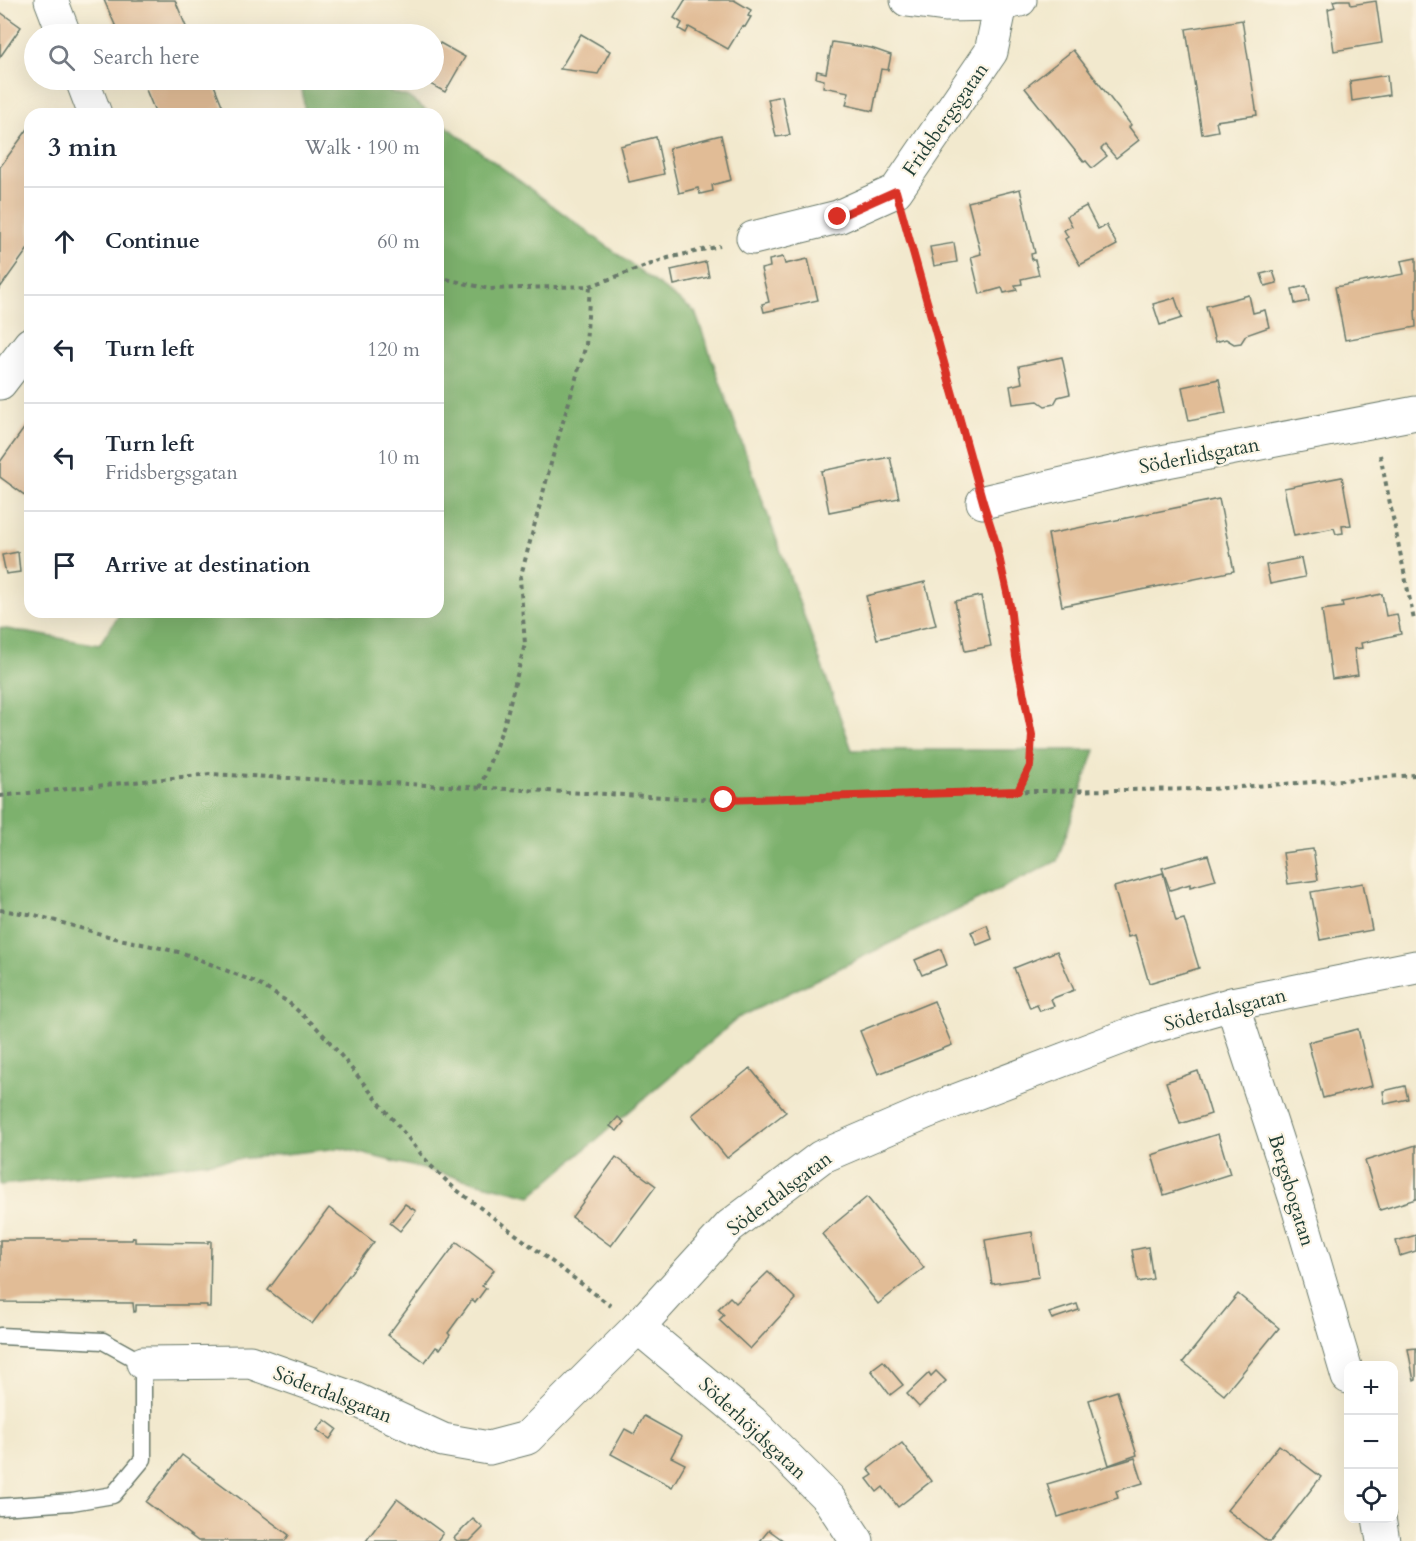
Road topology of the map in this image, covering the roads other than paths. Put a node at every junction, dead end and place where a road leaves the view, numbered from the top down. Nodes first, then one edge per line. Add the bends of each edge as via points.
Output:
1 (51, 0) edge
2 (907, 0) edge
3 (1011, 2) edge
4 (60, 24) edge
5 (86, 90) edge
6 (93, 108) edge
7 (753, 238) road end
8 (24, 352) edge
9 (0, 383) edge
10 (1416, 413) edge
11 (983, 502) road end
12 (1416, 967) edge
13 (1232, 1004) junction
14 (638, 1327) junction
15 (0, 1336) edge
16 (143, 1362) junction
17 (1344, 1363) edge
18 (0, 1507) edge
19 (1380, 1523) edge
20 (857, 1541) edge
21 (1383, 1541) edge

1 - 4 street
2 - 3 street via 945,6
3 - 7 street, Fridsbergsgatan via 991,52 896,191 838,217
5 - 6 street
8 - 9 street
10 - 11 street, Söderlidsgatan via 1151,464
12 - 13 street, Söderdalsgatan
13 - 14 street, Söderdalsgatan via 1144,1029 926,1112 821,1157 730,1226
13 - 17 street, Bergsbogatan
14 - 16 street, Söderdalsgatan via 527,1437 489,1448 443,1440 352,1398 250,1362
14 - 20 street, Söderhöjdsgatan via 752,1422 829,1499
15 - 16 lane via 103,1341
16 - 18 lane via 143,1459 113,1495
19 - 21 street

